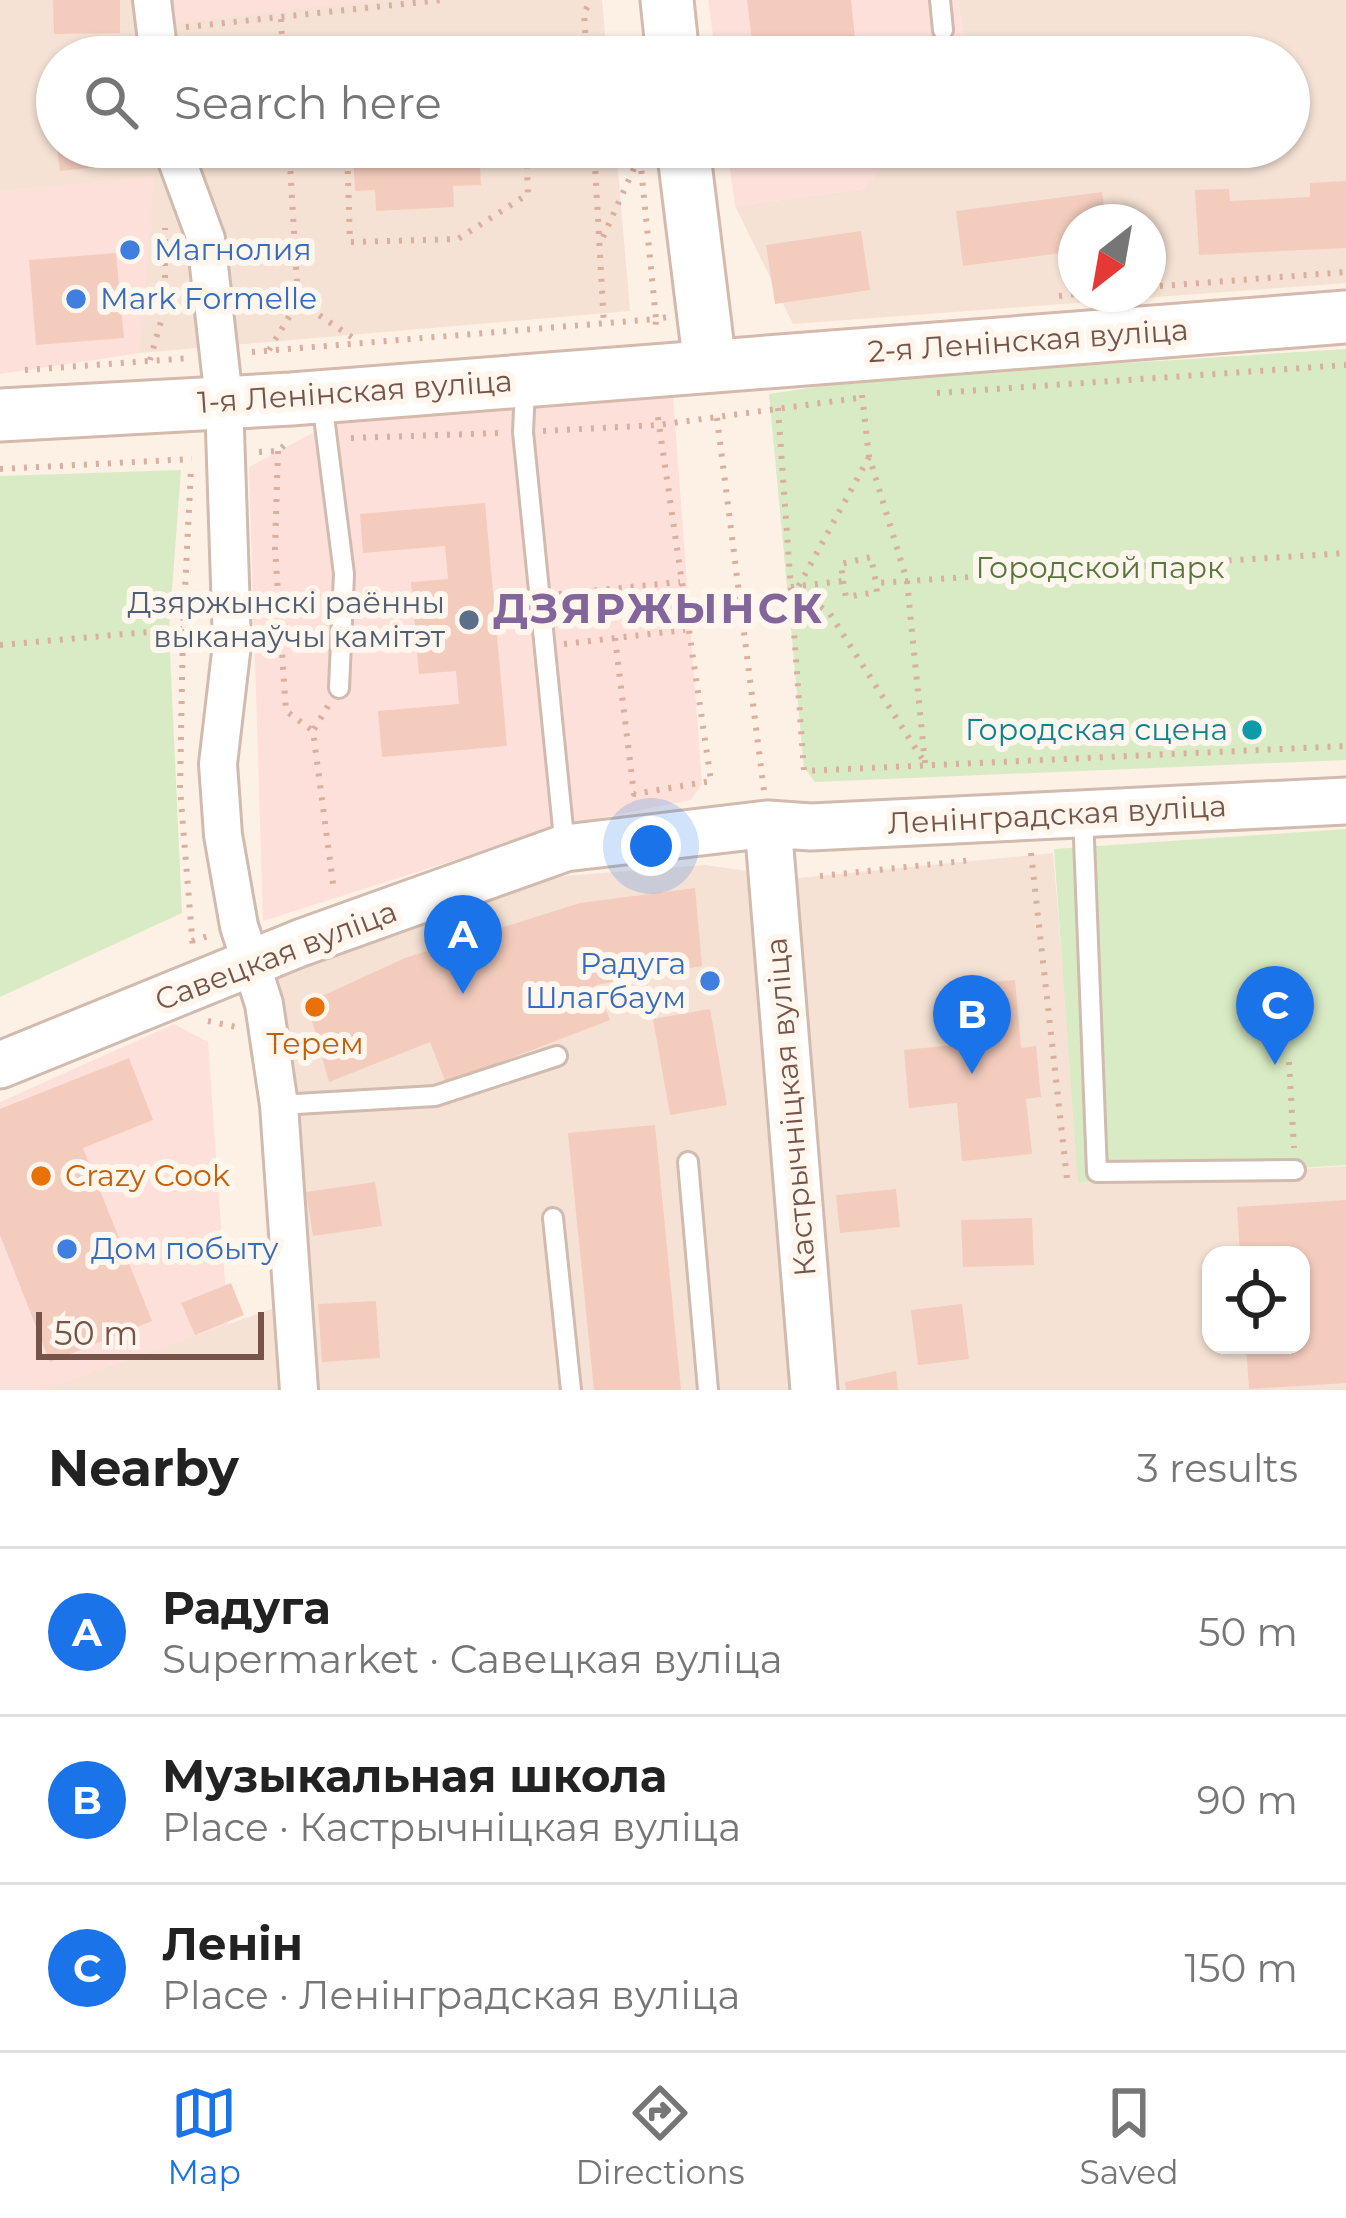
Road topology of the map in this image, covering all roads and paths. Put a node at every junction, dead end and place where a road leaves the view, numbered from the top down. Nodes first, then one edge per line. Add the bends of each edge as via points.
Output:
1 (152, 0) edge
2 (441, 0) edge
3 (591, 0) edge
4 (667, 0) edge
5 (940, 0) edge
6 (280, 17) junction
7 (943, 30) dead end
8 (165, 36) edge
9 (198, 36) edge
10 (281, 36) edge
11 (586, 36) edge
12 (671, 36) edge
13 (180, 168) edge
14 (290, 168) edge
15 (347, 168) edge
16 (528, 168) edge
17 (596, 168) edge
18 (634, 168) edge
19 (686, 168) edge
20 (163, 210) dead end
21 (602, 240) junction
22 (1346, 272) edge
23 (1166, 285) edge
24 (298, 301) junction
25 (1346, 317) edge
26 (604, 326) junction
27 (359, 342) junction
28 (269, 350) junction
29 (150, 360) junction
30 (774, 360) junction
31 (1346, 364) edge
32 (710, 366) junction
33 (652, 368) junction
34 (222, 377) junction
35 (525, 380) junction
36 (861, 380) dead end
37 (11, 393) edge
38 (932, 393) dead end
39 (886, 396) dead end
40 (863, 398) junction
41 (778, 412) junction
42 (324, 418) junction
43 (716, 418) junction
44 (658, 425) junction
45 (523, 433) junction
46 (278, 451) junction
47 (229, 455) junction
48 (869, 457) junction
49 (191, 459) junction
50 (0, 469) edge
51 (1346, 554) edge
52 (843, 581) junction
53 (907, 581) junction
54 (680, 582) junction
55 (876, 583) junction
56 (794, 588) junction
57 (540, 596) junction
58 (685, 630) junction
59 (615, 638) junction
60 (0, 645) edge
61 (546, 646) junction
62 (340, 688) joint
63 (314, 731) junction
64 (1346, 746) edge
65 (925, 763) junction
66 (1346, 801) edge
67 (1083, 814) junction
68 (768, 824) junction
69 (566, 848) junction
70 (982, 859) dead end
71 (820, 876) dead end
72 (1086, 880) junction
73 (334, 896) dead end
74 (250, 966) junction
75 (557, 1056) dead end
76 (1289, 1062) dead end
77 (0, 1065) edge
78 (279, 1105) junction
79 (688, 1162) dead end
80 (1295, 1170) joint
81 (1067, 1179) dead end
82 (553, 1218) dead end
83 (299, 1390) edge
84 (571, 1390) edge
85 (707, 1390) edge
86 (814, 1390) edge

1 - 8 street
2 - 6 path
3 - 11 path
4 - 12 main road
5 - 7 lane
6 - 9 path
6 - 10 path
13 - 34 street via 206,239
14 - 24 path
15 - 16 path via 350,242 458,239 528,194
17 - 21 path
18 - 21 path
19 - 32 main road
20 - 29 path via 169,268
21 - 26 path
22 - 23 path
24 - 27 path
24 - 28 path
25 - 30 main road, 2-я Ленінская вуліца
26 - 27 path
26 - 33 path via 656,320
27 - 28 path
28 - 34 path
29 - 34 path
29 - 37 path
30 - 32 main road, 2-я Ленінская вуліца
30 - 41 path
31 - 38 path
32 - 33 main road, 1-я Ленінская вуліца
32 - 43 path
33 - 35 main road, 1-я Ленінская вуліца
33 - 44 path
34 - 37 main road, 1-я Ленінская вуліца
34 - 42 main road, 1-я Ленінская вуліца
34 - 47 street
35 - 42 main road, 1-я Ленінская вуліца
35 - 45 lane
36 - 40 path
39 - 40 path
40 - 41 path
40 - 48 path
41 - 43 path
41 - 56 path
42 - 45 path
42 - 46 path
42 - 62 lane via 344,574
43 - 44 path
43 - 68 path
44 - 45 path
44 - 54 path
45 - 57 lane
46 - 47 path
46 - 63 path via 286,711
47 - 49 path
47 - 74 street via 232,644 218,764 223,835
48 - 53 path
48 - 56 path
49 - 50 path
49 - 60 path via 184,629
51 - 53 path
52 - 55 path via 846,597 877,592
52 - 55 path via 841,564 872,557
52 - 56 path
53 - 55 path
53 - 65 path
54 - 57 path
54 - 58 path
56 - 65 path via 830,614
56 - 65 path via 804,771
57 - 61 lane
58 - 59 path
58 - 59 path via 711,781 634,794
59 - 61 path
61 - 69 lane
62 - 63 path
63 - 73 path
64 - 65 path
66 - 67 street, Ленінградская вуліца
67 - 68 street, Ленінградская вуліца
67 - 72 lane
68 - 69 street, Савецкая вуліца
68 - 86 street, Кастрычніцкая вуліца
69 - 74 street, Савецкая вуліца
70 - 71 path
72 - 80 lane via 1097,1172
72 - 81 path via 1061,850 1028,854
74 - 77 street, Савецкая вуліца
74 - 78 street
75 - 78 lane via 435,1096
76 - 80 path
78 - 83 street
79 - 85 lane
82 - 84 lane

